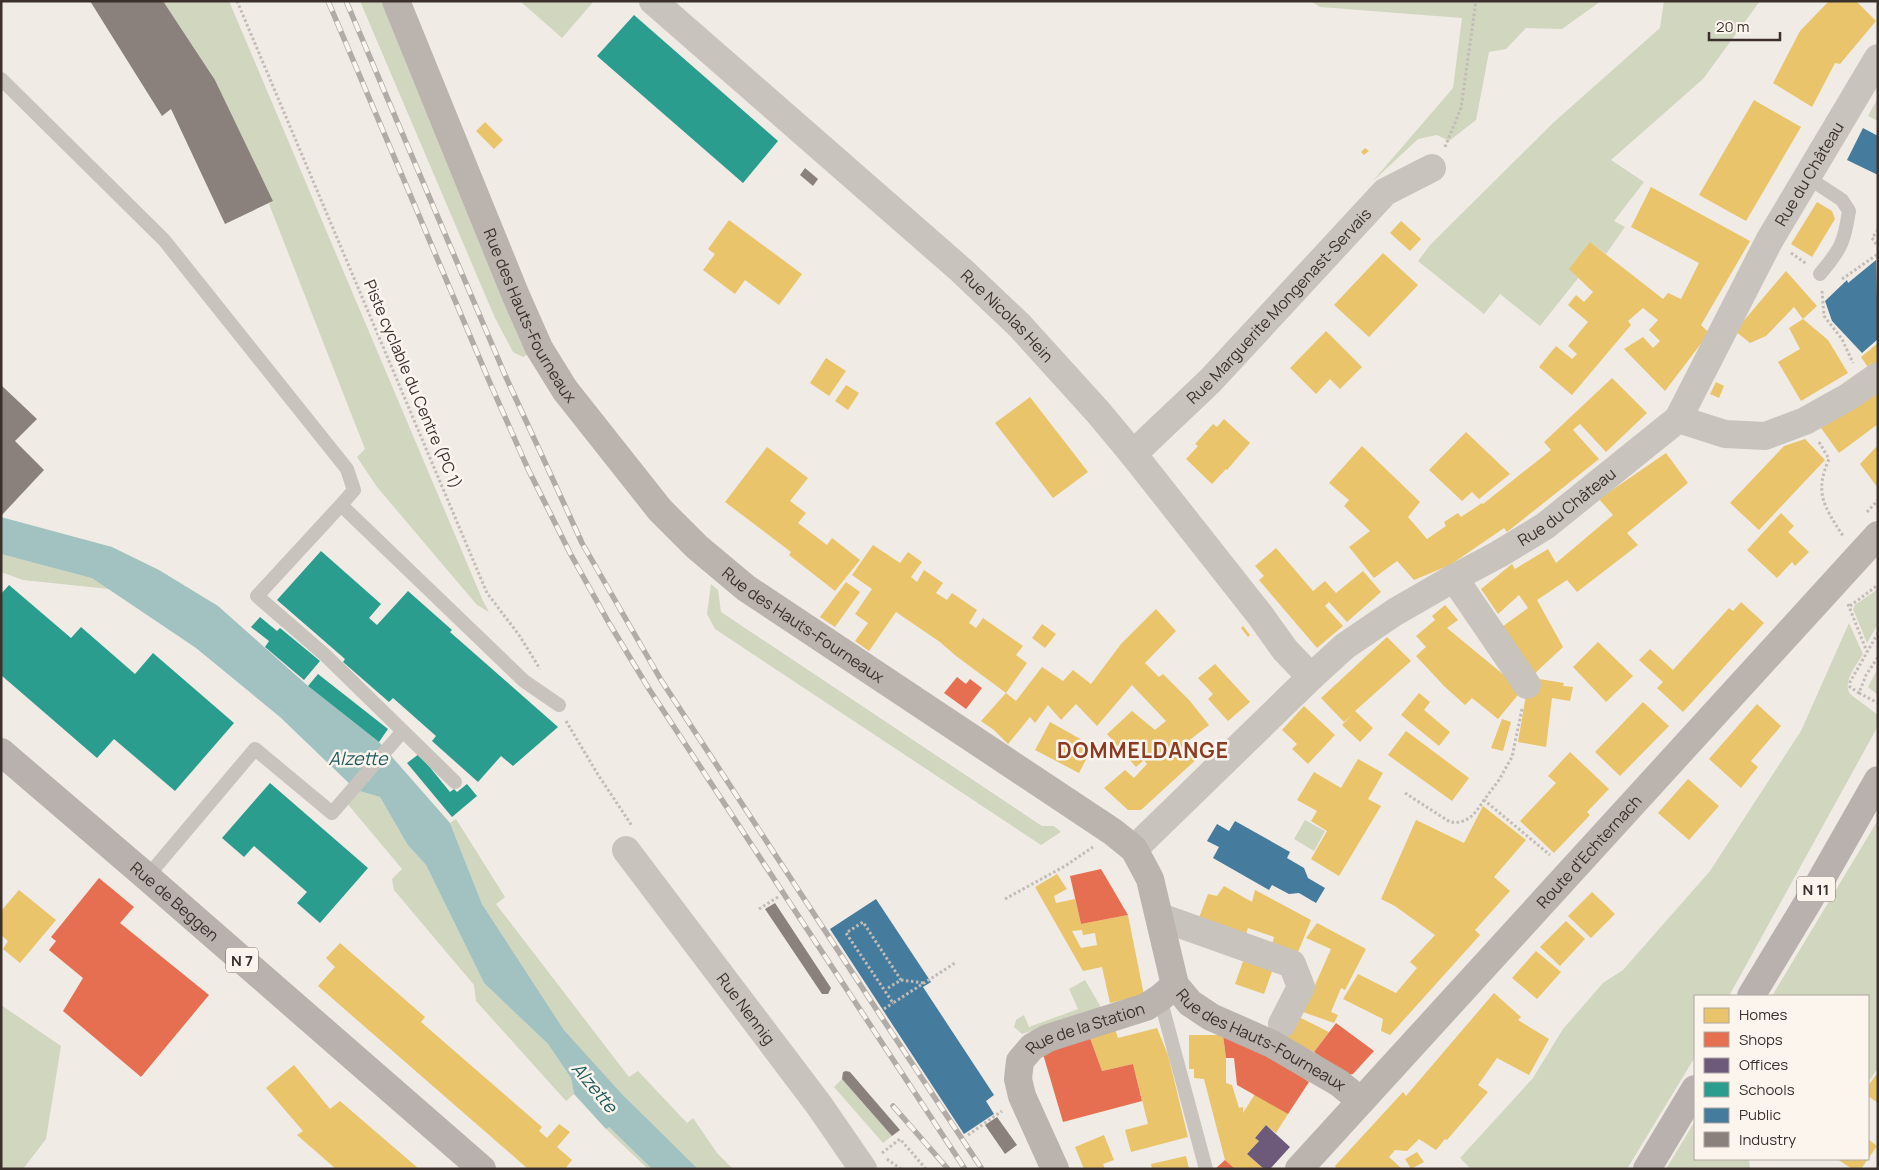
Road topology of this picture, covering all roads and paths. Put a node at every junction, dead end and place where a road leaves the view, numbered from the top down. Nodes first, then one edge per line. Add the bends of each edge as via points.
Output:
1 (238, 1) edge
2 (396, 1) edge
3 (653, 1) edge
4 (1476, 1) edge
5 (1878, 58) edge
6 (1, 79) edge
7 (1432, 168) joint
8 (1806, 177) junction
9 (1878, 230) edge
10 (1878, 246) edge
11 (1878, 254) edge
12 (1820, 274) joint
13 (1842, 279) dead end
14 (1872, 381) edge
15 (1678, 419) junction
16 (1805, 421) junction
17 (1133, 454) junction
18 (341, 505) junction
19 (1878, 535) edge
20 (1843, 537) dead end
21 (1454, 578) junction
22 (1878, 585) edge
23 (1878, 633) edge
24 (1867, 652) junction
25 (1878, 657) edge
26 (1311, 677) junction
27 (1527, 685) joint
28 (1859, 692) junction
29 (1878, 703) edge
30 (559, 705) junction
31 (403, 731) junction
32 (1, 752) edge
33 (590, 762) dead end
34 (1878, 780) edge
35 (455, 782) dead end
36 (1405, 792) dead end
37 (1484, 800) junction
38 (1134, 849) junction
39 (626, 850) dead end
40 (1083, 855) dead end
41 (1570, 872) junction
42 (147, 876) junction
43 (778, 897) dead end
44 (1004, 898) dead end
45 (759, 909) dead end
46 (1160, 917) junction
47 (955, 963) dead end
48 (901, 980) junction
49 (925, 983) junction
50 (888, 988) dead end
51 (1168, 991) junction
52 (1752, 995) edge
53 (893, 1003) junction
54 (884, 1009) dead end
55 (1282, 1024) dead end
56 (1694, 1091) edge
57 (1022, 1096) junction
58 (1361, 1101) junction
59 (968, 1135) dead end
60 (872, 1161) edge
61 (482, 1169) edge
62 (926, 1169) edge
63 (1055, 1169) edge
64 (1206, 1169) edge
65 (1299, 1169) edge
66 (1647, 1169) edge

1 - 30 path, Piste cyclable du Centre (PC 1) via 487,593 536,661
2 - 38 street, Rue des Hauts-Fourneaux via 539,348 565,390 660,510 696,547 746,588
3 - 17 street, Rue Nicolas Hein via 961,270 1019,325
4 - 7 path via 1461,108 1449,141
5 - 8 street, Rue du Château
6 - 18 lane via 164,240 347,469 354,490
7 - 17 street, Rue Marguerite Mongenast-Servais via 1385,192 1210,381
8 - 12 lane via 1842,200 1849,211 1846,235 1838,253
8 - 15 street, Rue du Château via 1769,241
9 - 10 path via 1872,238
11 - 13 path
12 - 14 path via 1824,316 1842,339 1855,369
14 - 16 street
15 - 16 street via 1725,434 1765,436
15 - 21 street, Rue du Château via 1545,526
16 - 20 path via 1829,458 1822,474 1821,490 1825,507
17 - 26 street, Rue Nicolas Hein via 1285,650
18 - 30 lane via 524,681
18 - 31 lane via 257,596 324,654
19 - 41 street, Route d'Echternach
21 - 26 street, Rue du Château via 1345,646
21 - 27 street
22 - 24 path via 1850,606
23 - 24 path
24 - 28 path via 1850,682 1850,687
25 - 28 path
26 - 38 street, Rue du Château
27 - 37 path via 1512,757
28 - 29 path
30 - 33 path, Piste cyclable du Centre (PC 1)
31 - 35 lane
31 - 42 lane via 332,813 255,749
32 - 42 main road, Rue de Beggen / N 7
34 - 52 main road, N 11
36 - 37 path via 1450,822 1458,823 1472,818
37 - 41 path
38 - 46 street, Rue des Hauts-Fourneaux via 1150,879
39 - 60 street, Rue Nennig via 819,1105
40 - 44 path
41 - 58 street, Route d'Echternach
42 - 61 main road, Rue de Beggen / N 7
43 - 45 path
46 - 51 street, Rue des Hauts-Fourneaux
46 - 55 street via 1292,964 1301,987
47 - 49 path
48 - 49 path
48 - 50 path
48 - 53 path via 863,922 846,933
49 - 53 path
51 - 57 street, Rue de la Station via 1146,1006 1048,1038 1032,1047 1020,1061 1018,1079
51 - 58 street, Rue des Hauts-Fourneaux via 1211,1016 1272,1044 1338,1083
51 - 64 lane
53 - 54 path
56 - 66 main road
57 - 59 path
57 - 63 street, Rue de la Station
58 - 65 street, Route d'Echternach
60 - 62 path via 900,1139

